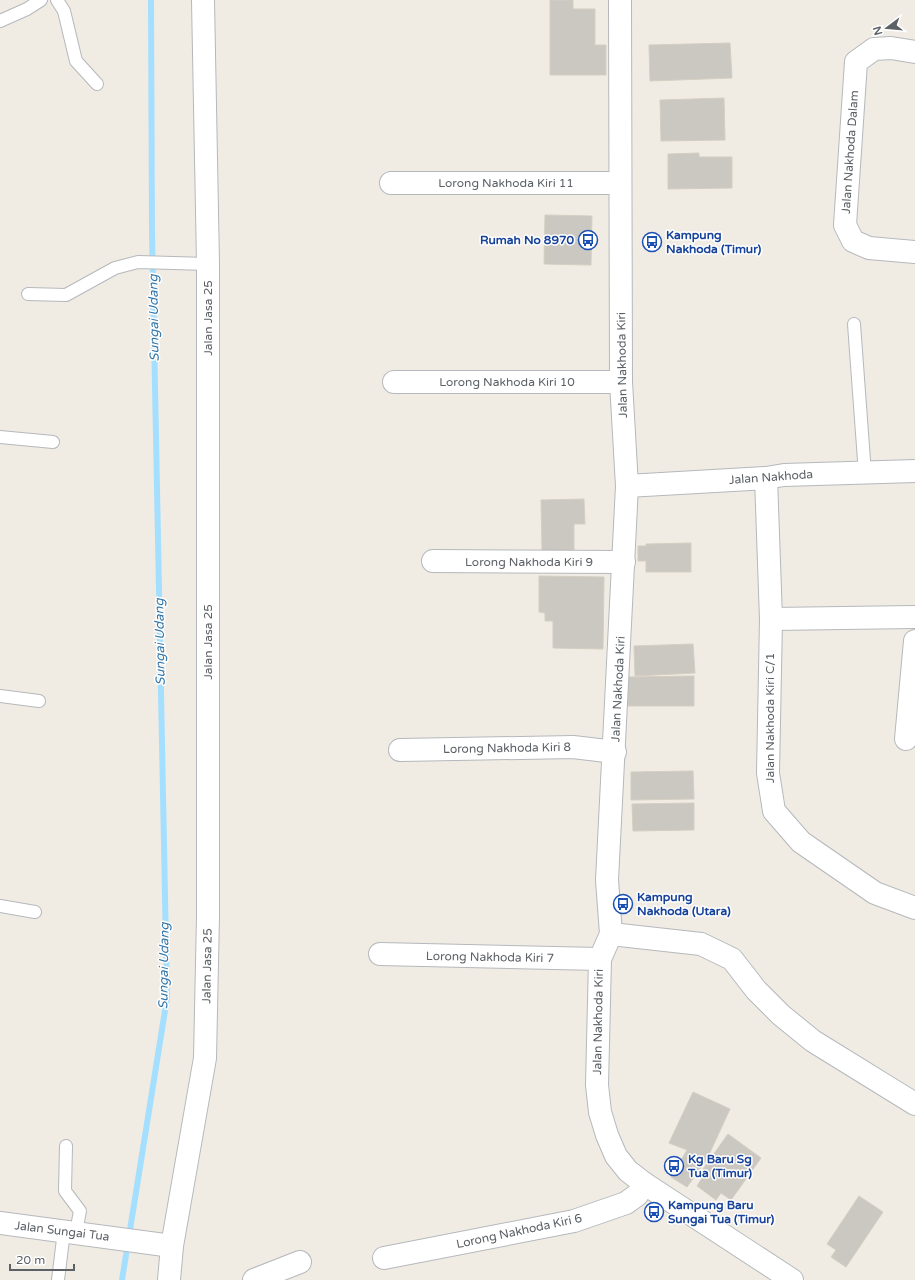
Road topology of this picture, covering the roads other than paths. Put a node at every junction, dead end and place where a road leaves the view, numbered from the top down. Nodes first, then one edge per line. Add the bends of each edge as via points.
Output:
1 (41, 0) edge
2 (57, 0) edge
3 (203, 0) edge
4 (620, 0) edge
5 (0, 21) edge
6 (915, 52) edge
7 (96, 84) dead end
8 (391, 183) dead end
9 (620, 183) junction
10 (915, 252) edge
11 (208, 264) junction
12 (28, 294) dead end
13 (854, 324) dead end
14 (394, 382) dead end
15 (621, 382) junction
16 (0, 437) edge
17 (53, 442) dead end
18 (915, 472) edge
19 (865, 474) junction
20 (766, 478) junction
21 (627, 486) junction
22 (433, 561) dead end
23 (624, 562) junction
24 (915, 616) edge
25 (771, 619) junction
26 (915, 642) edge
27 (0, 696) edge
28 (39, 701) dead end
29 (906, 739) dead end
30 (400, 750) dead end
31 (615, 752) junction
32 (0, 906) edge
33 (915, 908) edge
34 (35, 912) dead end
35 (611, 934) junction
36 (380, 954) dead end
37 (600, 959) junction
38 (915, 1104) edge
39 (66, 1146) dead end
40 (644, 1184) junction
41 (0, 1223) edge
42 (78, 1233) junction
43 (172, 1246) junction
44 (384, 1258) dead end
45 (300, 1262) dead end
46 (783, 1278) edge
47 (58, 1280) edge
48 (169, 1280) edge
49 (254, 1280) edge

1 - 5 lane
2 - 7 lane via 64,11 76,61
3 - 11 street, Jalan Jasa 25
4 - 9 street, Jalan Nakhoda Kiri
6 - 10 street, Jalan Nakhoda Dalam via 891,48 874,49 856,62 845,225 853,241 869,248
8 - 9 street, Lorong Nakhoda Kiri 11
9 - 15 street, Jalan Nakhoda Kiri
11 - 12 lane via 138,262 115,268 66,295
11 - 43 street, Jalan Jasa 25 via 208,916 205,1058
13 - 19 lane
14 - 15 street, Lorong Nakhoda Kiri 10
15 - 21 street, Jalan Nakhoda Kiri
16 - 17 lane
18 - 19 street, Jalan Nakhoda
19 - 20 street, Jalan Nakhoda via 784,475
20 - 21 street, Jalan Nakhoda
20 - 25 street, Jalan Nakhoda Kiri C/1
21 - 23 street, Jalan Nakhoda Kiri
22 - 23 street, Lorong Nakhoda Kiri 9
23 - 31 street, Jalan Nakhoda Kiri
24 - 25 street
25 - 33 street, Jalan Nakhoda Kiri C/1 via 768,773 774,811 800,842 875,893
26 - 29 street
27 - 28 lane
30 - 31 street, Lorong Nakhoda Kiri 8 via 573,747
31 - 35 street, Jalan Nakhoda Kiri via 607,880
32 - 34 lane
35 - 37 street, Jalan Nakhoda Kiri
35 - 38 street via 701,944 732,959 756,990 781,1015 814,1041
36 - 37 street, Lorong Nakhoda Kiri 7
37 - 40 street, Jalan Nakhoda Kiri via 596,1085 600,1112 616,1156
39 - 42 lane via 65,1191 80,1211
40 - 44 street, Lorong Nakhoda Kiri 6 via 626,1203 574,1221
40 - 46 street, Jalan Nakhoda Kiri
41 - 42 street, Jalan Sungai Tua
42 - 43 street, Jalan Sungai Tua
42 - 47 lane
43 - 48 street, Jalan Jasa 25
45 - 49 street

